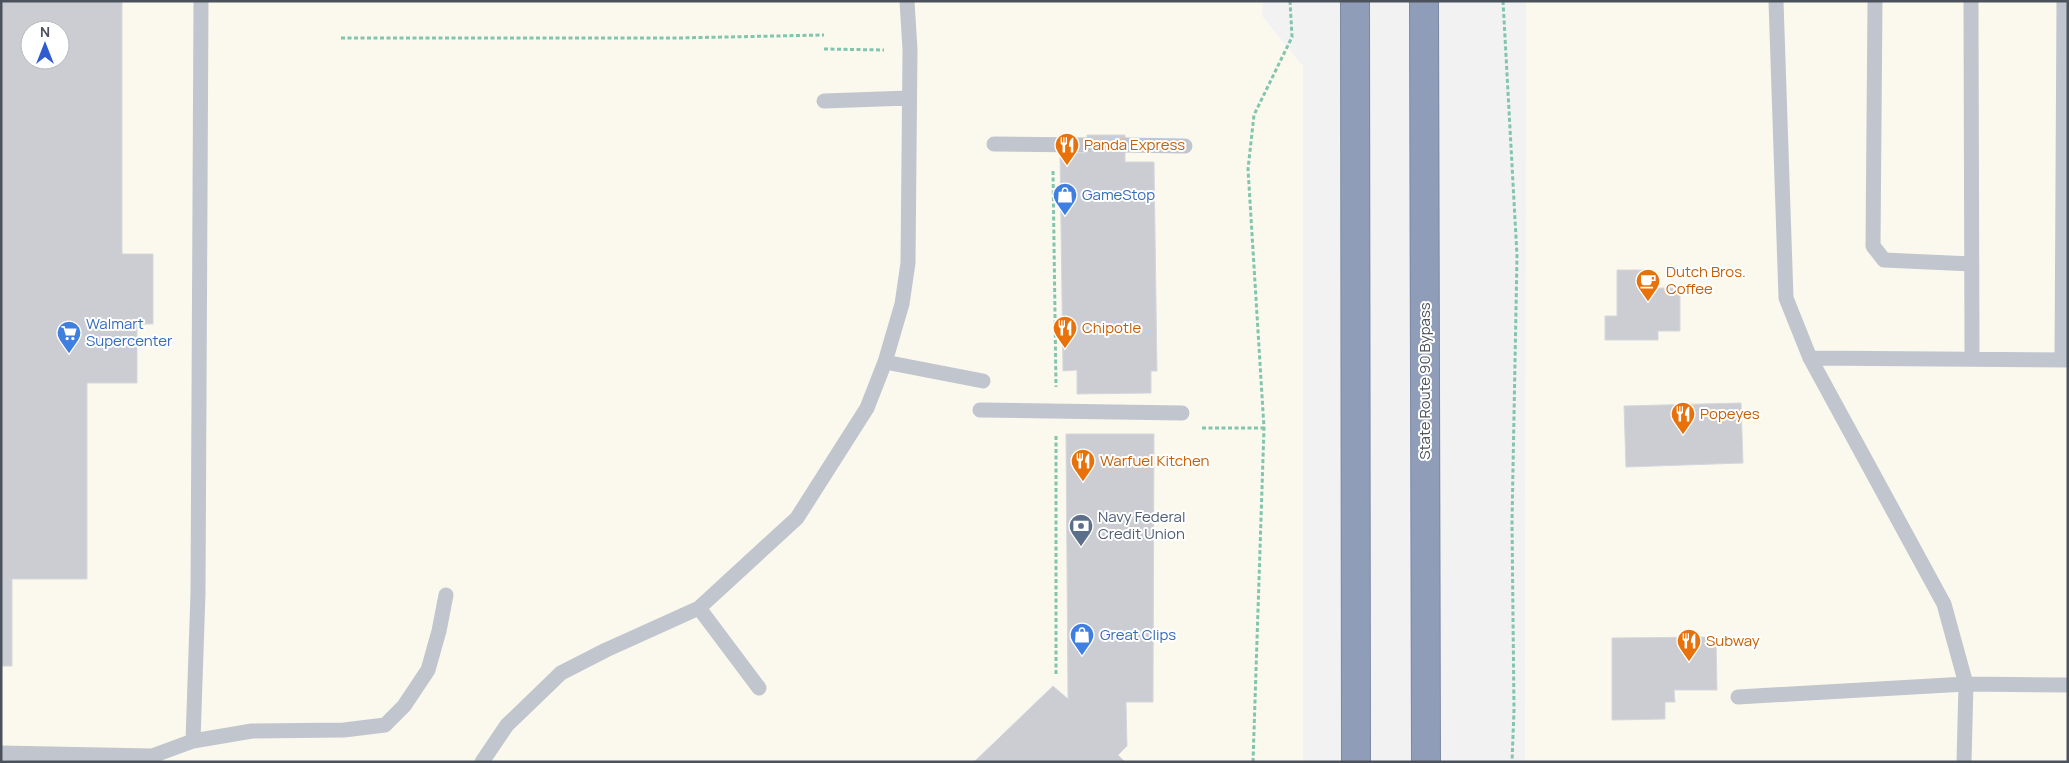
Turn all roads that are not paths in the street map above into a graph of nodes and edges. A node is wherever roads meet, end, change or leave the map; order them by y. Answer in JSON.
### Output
{"nodes":[{"id":1,"x":201,"y":1,"type":"edge"},
{"id":2,"x":907,"y":1,"type":"edge"},
{"id":3,"x":1355,"y":1,"type":"edge"},
{"id":4,"x":1424,"y":1,"type":"edge"},
{"id":5,"x":1776,"y":1,"type":"edge"},
{"id":6,"x":1874,"y":1,"type":"edge"},
{"id":7,"x":1971,"y":1,"type":"edge"},
{"id":8,"x":2064,"y":1,"type":"edge"},
{"id":9,"x":909,"y":98,"type":"junction"},
{"id":10,"x":824,"y":100,"type":"dead end"},
{"id":11,"x":994,"y":144,"type":"dead end"},
{"id":12,"x":1087,"y":145,"type":"dead end"},
{"id":13,"x":1125,"y":145,"type":"dead end"},
{"id":14,"x":1185,"y":146,"type":"dead end"},
{"id":15,"x":1972,"y":264,"type":"junction"},
{"id":16,"x":1810,"y":358,"type":"junction"},
{"id":17,"x":1972,"y":359,"type":"junction"},
{"id":18,"x":2065,"y":360,"type":"edge"},
{"id":19,"x":885,"y":362,"type":"junction"},
{"id":20,"x":983,"y":381,"type":"dead end"},
{"id":21,"x":980,"y":410,"type":"dead end"},
{"id":22,"x":1182,"y":413,"type":"dead end"},
{"id":23,"x":446,"y":596,"type":"dead end"},
{"id":24,"x":699,"y":608,"type":"junction"},
{"id":25,"x":1966,"y":684,"type":"junction"},
{"id":26,"x":2068,"y":686,"type":"edge"},
{"id":27,"x":758,"y":688,"type":"dead end"},
{"id":28,"x":1738,"y":696,"type":"dead end"},
{"id":29,"x":193,"y":741,"type":"junction"},
{"id":30,"x":1,"y":753,"type":"edge"},
{"id":31,"x":36,"y":758,"type":"edge"},
{"id":32,"x":482,"y":762,"type":"edge"},
{"id":33,"x":1356,"y":762,"type":"edge"},
{"id":34,"x":1426,"y":762,"type":"edge"},
{"id":35,"x":1964,"y":762,"type":"edge"}],
"edges":[{"from":1,"to":29,"type":"lane"},
{"from":2,"to":9,"type":"lane"},
{"from":3,"to":33,"type":"highway"},
{"from":4,"to":34,"type":"highway","name":"State Route 90 Bypass"},
{"from":5,"to":16,"type":"lane"},
{"from":6,"to":15,"type":"lane"},
{"from":7,"to":15,"type":"lane"},
{"from":8,"to":18,"type":"lane"},
{"from":9,"to":10,"type":"lane"},
{"from":9,"to":19,"type":"lane"},
{"from":11,"to":12,"type":"lane"},
{"from":13,"to":14,"type":"lane"},
{"from":15,"to":17,"type":"lane"},
{"from":16,"to":17,"type":"lane"},
{"from":16,"to":25,"type":"lane"},
{"from":17,"to":18,"type":"lane"},
{"from":19,"to":20,"type":"lane"},
{"from":19,"to":24,"type":"lane"},
{"from":21,"to":22,"type":"lane"},
{"from":23,"to":29,"type":"lane"},
{"from":24,"to":27,"type":"lane"},
{"from":24,"to":32,"type":"lane"},
{"from":25,"to":26,"type":"lane"},
{"from":25,"to":28,"type":"lane"},
{"from":25,"to":35,"type":"lane"},
{"from":29,"to":31,"type":"lane"},
{"from":30,"to":31,"type":"lane"}]}
